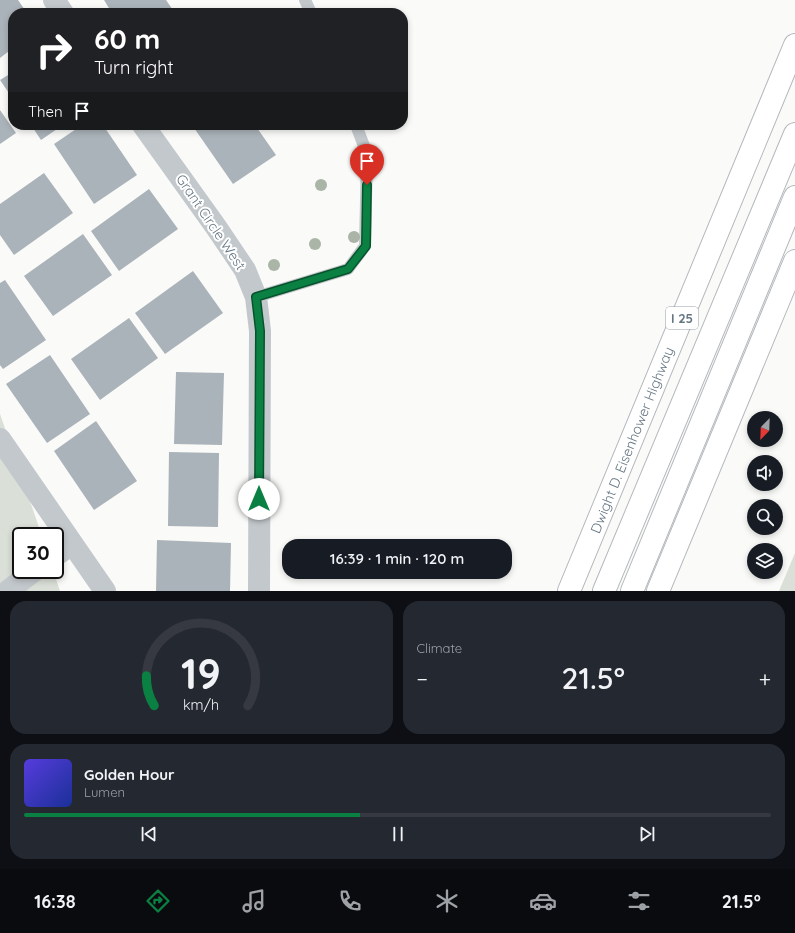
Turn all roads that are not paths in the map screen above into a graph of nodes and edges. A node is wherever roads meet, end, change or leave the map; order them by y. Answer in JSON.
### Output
{"nodes":[{"id":1,"x":795,"y":45,"type":"edge"},
{"id":2,"x":147,"y":130,"type":"edge"},
{"id":3,"x":358,"y":130,"type":"edge"},
{"id":4,"x":795,"y":134,"type":"edge"},
{"id":5,"x":795,"y":197,"type":"edge"},
{"id":6,"x":795,"y":261,"type":"edge"},
{"id":7,"x":256,"y":297,"type":"junction"},
{"id":8,"x":0,"y":439,"type":"edge"},
{"id":9,"x":55,"y":527,"type":"edge"},
{"id":10,"x":64,"y":551,"type":"edge"},
{"id":11,"x":23,"y":579,"type":"edge"},
{"id":12,"x":8,"y":591,"type":"edge"},
{"id":13,"x":105,"y":591,"type":"edge"},
{"id":14,"x":259,"y":591,"type":"edge"},
{"id":15,"x":569,"y":591,"type":"edge"},
{"id":16,"x":604,"y":591,"type":"edge"},
{"id":17,"x":632,"y":591,"type":"edge"},
{"id":18,"x":658,"y":591,"type":"edge"}],
"edges":[{"from":1,"to":15,"type":"highway","name":"Dwight D. Eisenhower Highway","number":"I 25"},
{"from":2,"to":7,"type":"street","name":"Grant Circle West"},
{"from":3,"to":7,"type":"lane"},
{"from":4,"to":16,"type":"highway"},
{"from":5,"to":17,"type":"highway"},
{"from":6,"to":18,"type":"highway"},
{"from":7,"to":14,"type":"street","name":"Grant Circle West"},
{"from":8,"to":9,"type":"street"},
{"from":10,"to":13,"type":"street"},
{"from":11,"to":12,"type":"street"}]}
